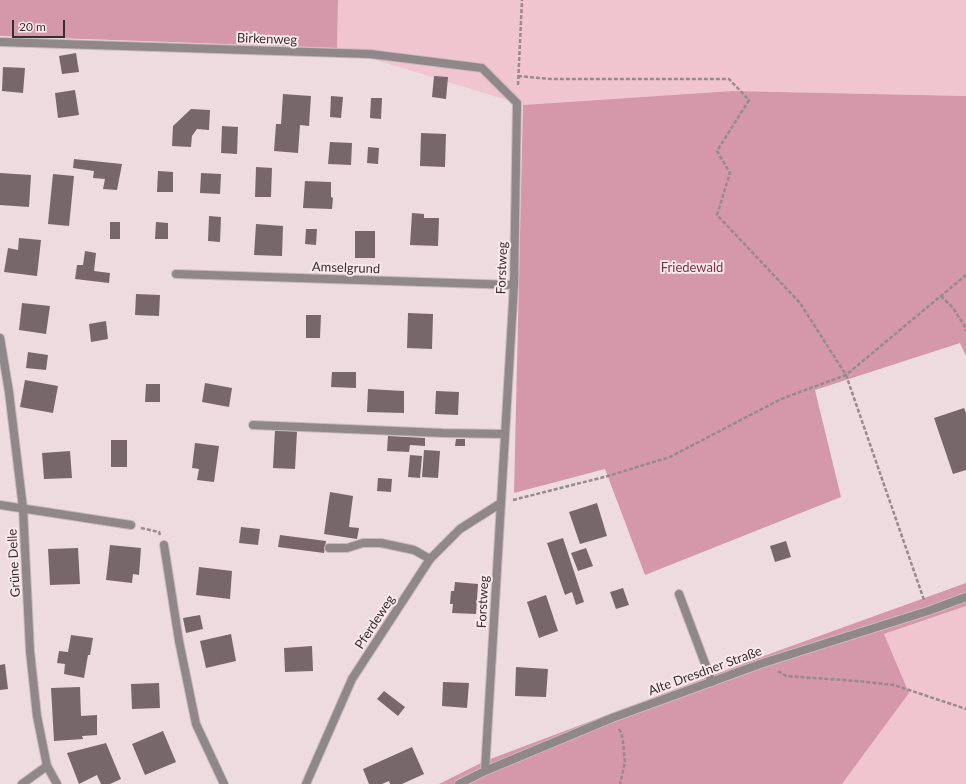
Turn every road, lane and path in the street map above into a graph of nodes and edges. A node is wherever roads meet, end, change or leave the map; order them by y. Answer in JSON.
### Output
{"nodes":[{"id":1,"x":522,"y":0,"type":"edge"},
{"id":2,"x":0,"y":42,"type":"edge"},
{"id":3,"x":518,"y":76,"type":"junction"},
{"id":4,"x":517,"y":103,"type":"junction"},
{"id":5,"x":176,"y":274,"type":"dead end"},
{"id":6,"x":966,"y":275,"type":"edge"},
{"id":7,"x":514,"y":285,"type":"junction"},
{"id":8,"x":941,"y":296,"type":"junction"},
{"id":9,"x":966,"y":331,"type":"edge"},
{"id":10,"x":0,"y":338,"type":"edge"},
{"id":11,"x":846,"y":375,"type":"junction"},
{"id":12,"x":253,"y":424,"type":"dead end"},
{"id":13,"x":505,"y":434,"type":"junction"},
{"id":14,"x":501,"y":503,"type":"junction"},
{"id":15,"x":0,"y":505,"type":"edge"},
{"id":16,"x":23,"y":508,"type":"junction"},
{"id":17,"x":131,"y":525,"type":"joint"},
{"id":18,"x":159,"y":532,"type":"dead end"},
{"id":19,"x":164,"y":545,"type":"dead end"},
{"id":20,"x":329,"y":548,"type":"dead end"},
{"id":21,"x":430,"y":559,"type":"junction"},
{"id":22,"x":679,"y":594,"type":"dead end"},
{"id":23,"x":966,"y":598,"type":"edge"},
{"id":24,"x":928,"y":611,"type":"junction"},
{"id":25,"x":763,"y":663,"type":"junction"},
{"id":26,"x":712,"y":682,"type":"junction"},
{"id":27,"x":966,"y":709,"type":"edge"},
{"id":28,"x":612,"y":718,"type":"junction"},
{"id":29,"x":47,"y":766,"type":"junction"},
{"id":30,"x":485,"y":771,"type":"junction"},
{"id":31,"x":22,"y":784,"type":"edge"},
{"id":32,"x":57,"y":784,"type":"edge"},
{"id":33,"x":224,"y":784,"type":"edge"},
{"id":34,"x":306,"y":784,"type":"edge"},
{"id":35,"x":459,"y":784,"type":"edge"},
{"id":36,"x":620,"y":784,"type":"edge"}],
"edges":[{"from":1,"to":3,"type":"path"},
{"from":2,"to":4,"type":"street","name":"Birkenweg"},
{"from":3,"to":4,"type":"path"},
{"from":3,"to":11,"type":"path"},
{"from":4,"to":7,"type":"street","name":"Forstweg"},
{"from":5,"to":7,"type":"street","name":"Amselgrund"},
{"from":6,"to":8,"type":"path"},
{"from":7,"to":13,"type":"street","name":"Forstweg"},
{"from":8,"to":9,"type":"path"},
{"from":8,"to":11,"type":"path"},
{"from":10,"to":16,"type":"street","name":"Grüne Delle"},
{"from":11,"to":14,"type":"path"},
{"from":11,"to":24,"type":"path"},
{"from":12,"to":13,"type":"street"},
{"from":13,"to":14,"type":"street","name":"Forstweg"},
{"from":14,"to":21,"type":"street","name":"Pferdeweg"},
{"from":14,"to":30,"type":"street","name":"Forstweg"},
{"from":15,"to":16,"type":"street"},
{"from":16,"to":17,"type":"street"},
{"from":16,"to":29,"type":"street","name":"Grüne Delle"},
{"from":17,"to":18,"type":"path"},
{"from":19,"to":33,"type":"street"},
{"from":20,"to":21,"type":"street"},
{"from":21,"to":34,"type":"street","name":"Pferdeweg"},
{"from":22,"to":26,"type":"street"},
{"from":23,"to":24,"type":"street","name":"Alte Dresdner Straße"},
{"from":24,"to":25,"type":"street","name":"Alte Dresdner Straße"},
{"from":25,"to":26,"type":"street","name":"Alte Dresdner Straße"},
{"from":25,"to":27,"type":"path"},
{"from":26,"to":28,"type":"street","name":"Alte Dresdner Straße"},
{"from":28,"to":30,"type":"street","name":"Alte Dresdner Straße"},
{"from":28,"to":36,"type":"path"},
{"from":29,"to":31,"type":"street"},
{"from":29,"to":32,"type":"street","name":"Grüne Delle"},
{"from":30,"to":35,"type":"street","name":"Alte Dresdner Straße"}]}
